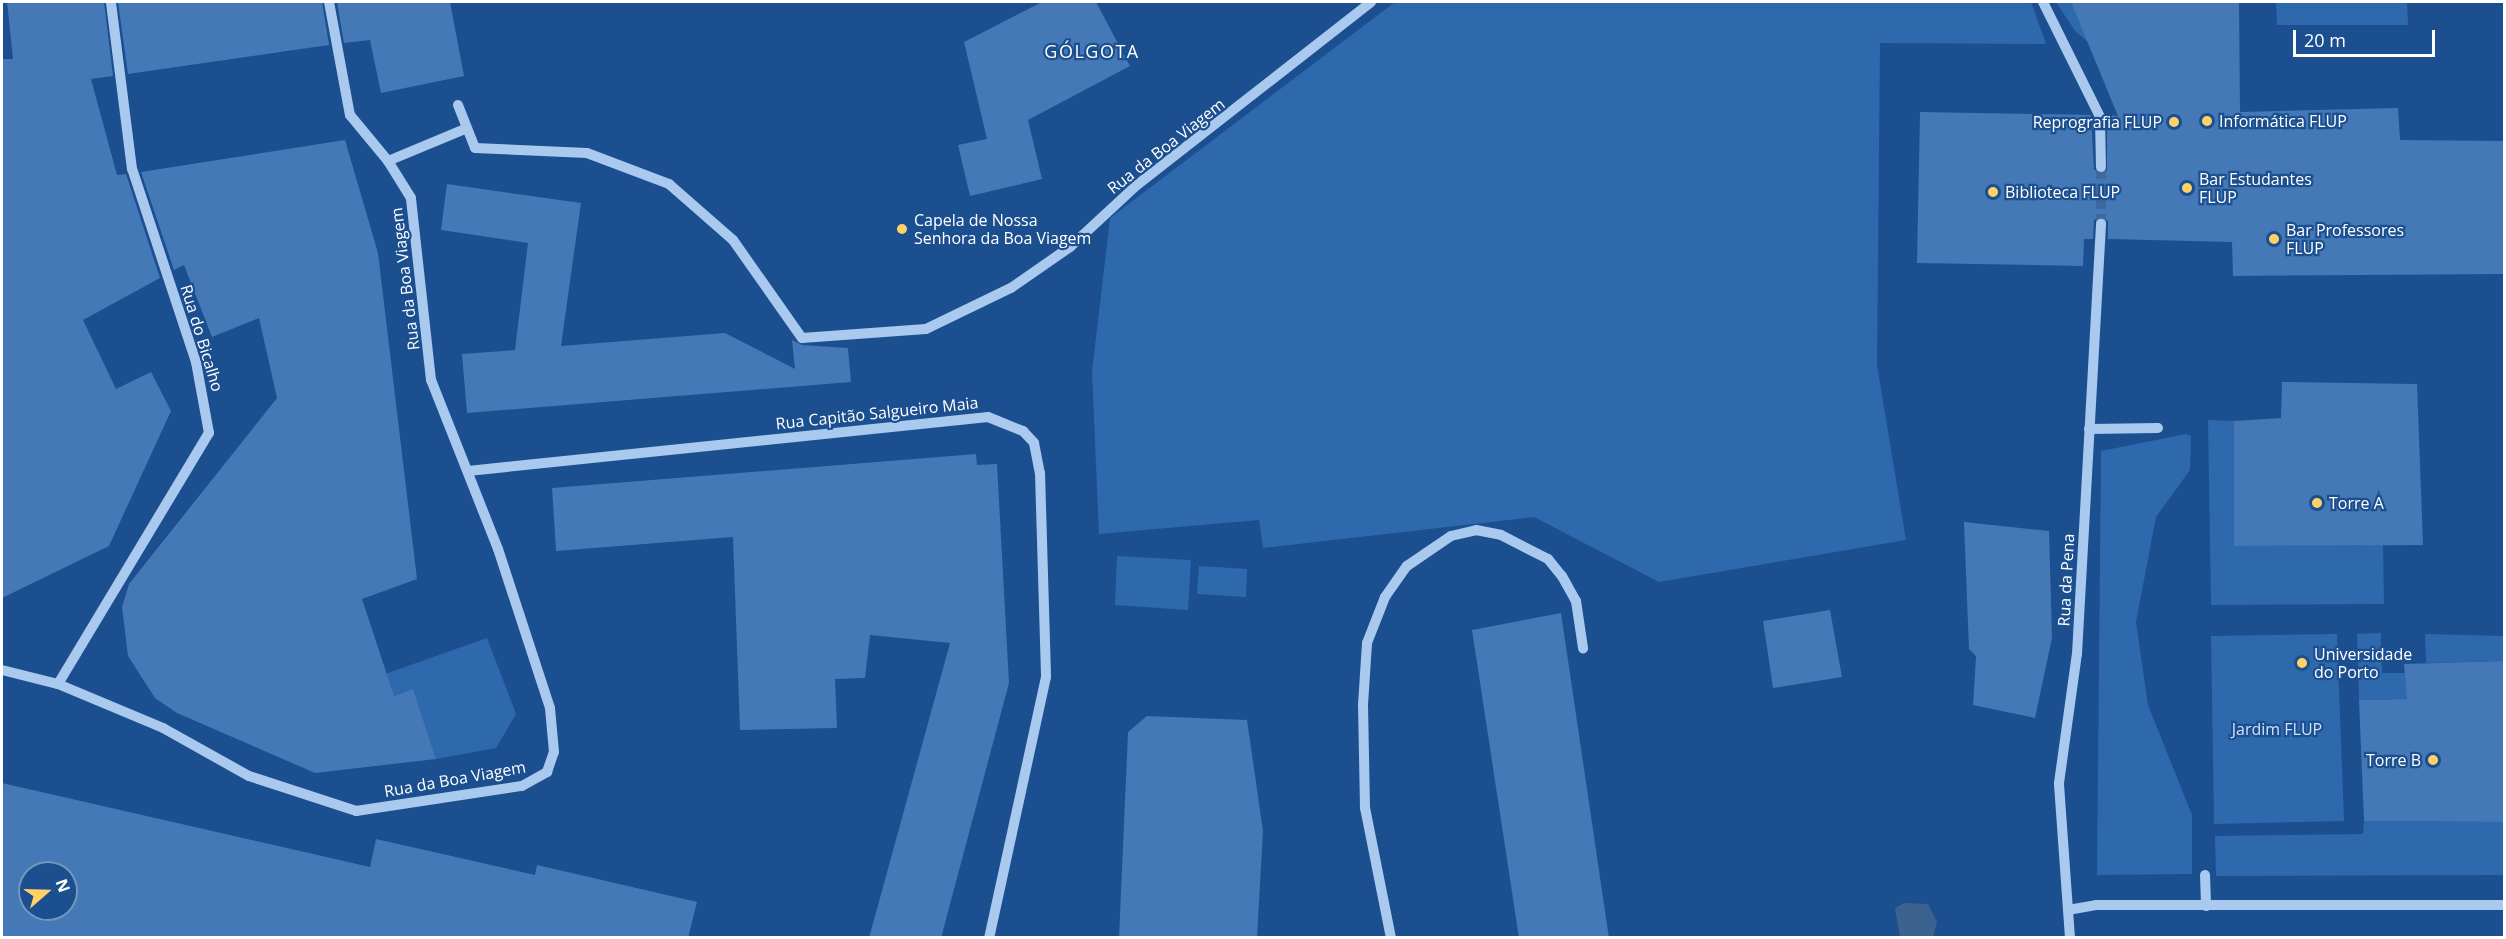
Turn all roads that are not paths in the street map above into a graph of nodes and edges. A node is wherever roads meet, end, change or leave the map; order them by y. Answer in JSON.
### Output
{"nodes":[{"id":1,"x":111,"y":2,"type":"edge"},
{"id":2,"x":328,"y":2,"type":"edge"},
{"id":3,"x":1371,"y":2,"type":"edge"},
{"id":4,"x":2043,"y":2,"type":"edge"},
{"id":5,"x":458,"y":105,"type":"dead end"},
{"id":6,"x":465,"y":129,"type":"junction"},
{"id":7,"x":388,"y":160,"type":"junction"},
{"id":8,"x":2101,"y":166,"type":"tunnel mouth"},
{"id":9,"x":2101,"y":224,"type":"tunnel mouth"},
{"id":10,"x":2158,"y":428,"type":"dead end"},
{"id":11,"x":2089,"y":429,"type":"junction"},
{"id":12,"x":468,"y":471,"type":"junction"},
{"id":13,"x":1583,"y":648,"type":"dead end"},
{"id":14,"x":2,"y":670,"type":"edge"},
{"id":15,"x":58,"y":684,"type":"junction"},
{"id":16,"x":2205,"y":875,"type":"dead end"},
{"id":17,"x":2505,"y":905,"type":"edge"},
{"id":18,"x":2206,"y":906,"type":"junction"},
{"id":19,"x":2068,"y":910,"type":"junction"},
{"id":20,"x":988,"y":938,"type":"edge"},
{"id":21,"x":1391,"y":938,"type":"edge"},
{"id":22,"x":2070,"y":938,"type":"edge"}],
"edges":[{"from":1,"to":15,"type":"street","name":"Rua do Bicalho"},
{"from":2,"to":7,"type":"street","name":"Rua da Boa Viagem"},
{"from":3,"to":6,"type":"street","name":"Rua da Boa Viagem"},
{"from":4,"to":8,"type":"street"},
{"from":5,"to":6,"type":"street"},
{"from":6,"to":7,"type":"street"},
{"from":7,"to":12,"type":"street","name":"Rua da Boa Viagem"},
{"from":9,"to":11,"type":"street","name":"Rua da Pena"},
{"from":10,"to":11,"type":"street"},
{"from":11,"to":19,"type":"street","name":"Rua da Pena"},
{"from":12,"to":15,"type":"street","name":"Rua da Boa Viagem"},
{"from":12,"to":20,"type":"street","name":"Rua Capitão Salgueiro Maia"},
{"from":13,"to":21,"type":"street"},
{"from":14,"to":15,"type":"street","name":"Rua da Boa Viagem"},
{"from":16,"to":18,"type":"street"},
{"from":17,"to":18,"type":"street"},
{"from":18,"to":19,"type":"street"},
{"from":19,"to":22,"type":"street","name":"Rua da Pena"}]}
